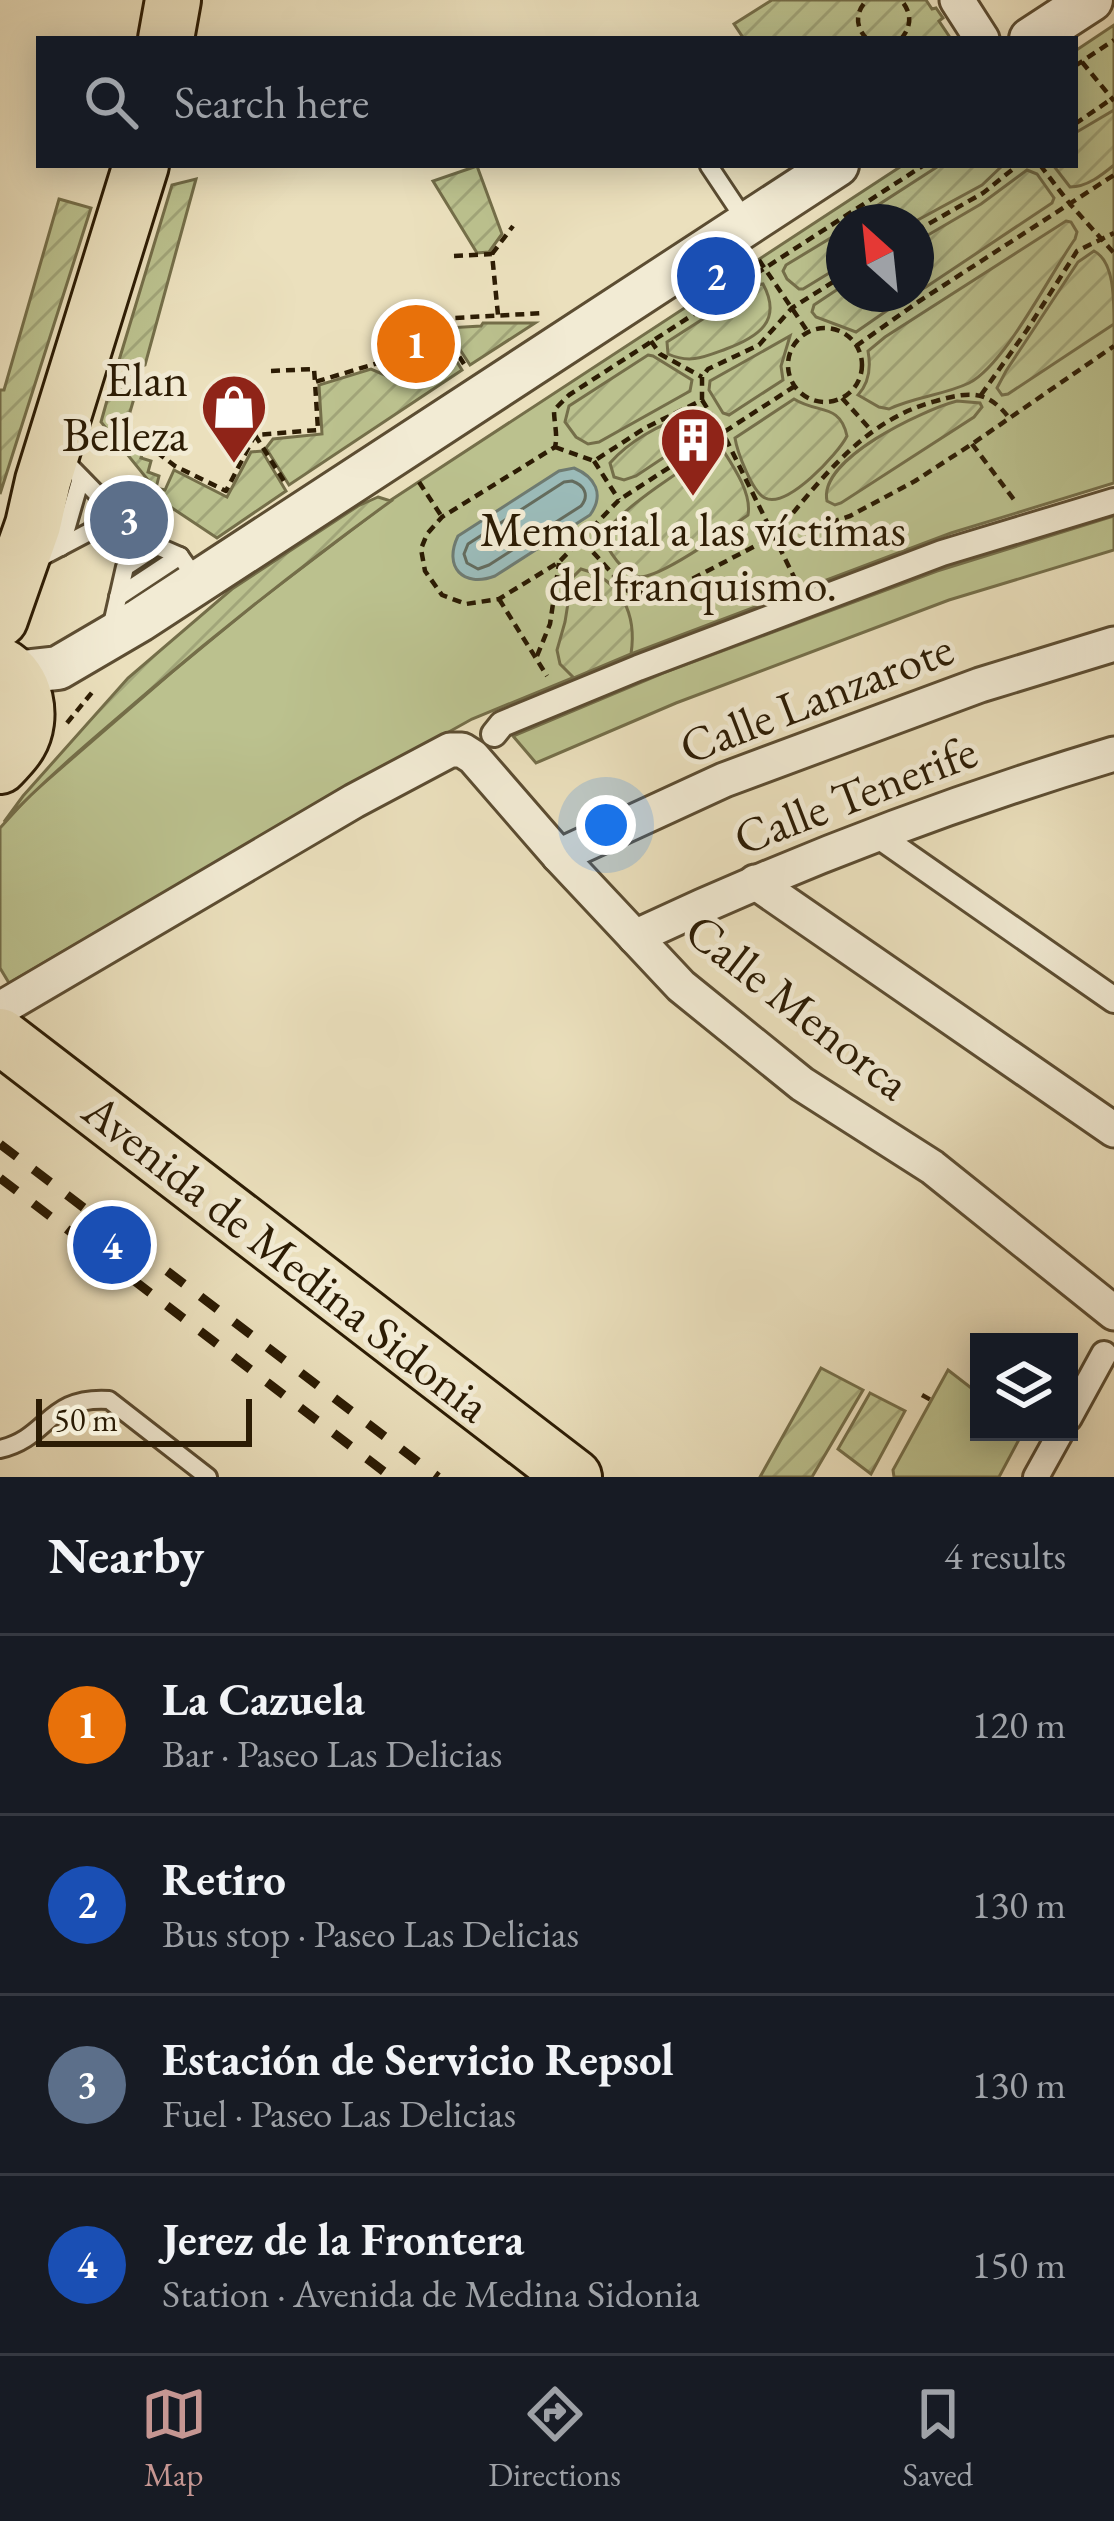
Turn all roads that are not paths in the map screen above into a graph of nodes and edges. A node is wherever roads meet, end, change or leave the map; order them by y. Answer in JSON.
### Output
{"nodes":[{"id":1,"x":173,"y":0,"type":"edge"},
{"id":2,"x":957,"y":0,"type":"edge"},
{"id":3,"x":1091,"y":0,"type":"edge"},
{"id":4,"x":167,"y":36,"type":"edge"},
{"id":5,"x":980,"y":36,"type":"edge"},
{"id":6,"x":1036,"y":36,"type":"edge"},
{"id":7,"x":140,"y":168,"type":"edge"},
{"id":8,"x":710,"y":168,"type":"edge"},
{"id":9,"x":834,"y":168,"type":"edge"},
{"id":10,"x":751,"y":239,"type":"junction"},
{"id":11,"x":1114,"y":501,"type":"edge"},
{"id":12,"x":27,"y":558,"type":"edge"},
{"id":13,"x":122,"y":619,"type":"junction"},
{"id":14,"x":1114,"y":644,"type":"edge"},
{"id":15,"x":5,"y":651,"type":"edge"},
{"id":16,"x":494,"y":734,"type":"dead end"},
{"id":17,"x":10,"y":754,"type":"edge"},
{"id":18,"x":1114,"y":754,"type":"edge"},
{"id":19,"x":876,"y":834,"type":"junction"},
{"id":20,"x":559,"y":856,"type":"junction"},
{"id":21,"x":755,"y":882,"type":"junction"},
{"id":22,"x":635,"y":937,"type":"junction"},
{"id":23,"x":1114,"y":1000,"type":"edge"},
{"id":24,"x":0,"y":1009,"type":"edge"},
{"id":25,"x":0,"y":1036,"type":"edge"},
{"id":26,"x":1114,"y":1130,"type":"edge"},
{"id":27,"x":1114,"y":1313,"type":"edge"},
{"id":28,"x":1104,"y":1354,"type":"dead end"},
{"id":29,"x":1078,"y":1402,"type":"edge"},
{"id":30,"x":1056,"y":1441,"type":"edge"},
{"id":31,"x":0,"y":1449,"type":"edge"},
{"id":32,"x":208,"y":1477,"type":"edge"},
{"id":33,"x":574,"y":1477,"type":"edge"},
{"id":34,"x":1036,"y":1477,"type":"edge"}],
"edges":[{"from":1,"to":4,"type":"main road"},
{"from":2,"to":5,"type":"street"},
{"from":3,"to":6,"type":"street"},
{"from":7,"to":12,"type":"main road"},
{"from":8,"to":10,"type":"lane"},
{"from":9,"to":10,"type":"street"},
{"from":10,"to":13,"type":"street"},
{"from":11,"to":16,"type":"street"},
{"from":12,"to":15,"type":"main road"},
{"from":13,"to":15,"type":"street"},
{"from":13,"to":17,"type":"street"},
{"from":14,"to":20,"type":"street","name":"Calle Lanzarote"},
{"from":15,"to":17,"type":"main road"},
{"from":18,"to":19,"type":"street","name":"Calle Tenerife"},
{"from":19,"to":21,"type":"street","name":"Calle Tenerife"},
{"from":19,"to":23,"type":"street"},
{"from":20,"to":22,"type":"street","name":"Calle Menorca"},
{"from":20,"to":24,"type":"street","name":"Calle Menorca"},
{"from":21,"to":22,"type":"street","name":"Calle Tenerife"},
{"from":21,"to":26,"type":"street"},
{"from":22,"to":27,"type":"street","name":"Calle Menorca"},
{"from":25,"to":33,"type":"main road","name":"Avenida de Medina Sidonia"},
{"from":28,"to":29,"type":"street"},
{"from":30,"to":34,"type":"street"},
{"from":31,"to":32,"type":"lane"}]}
